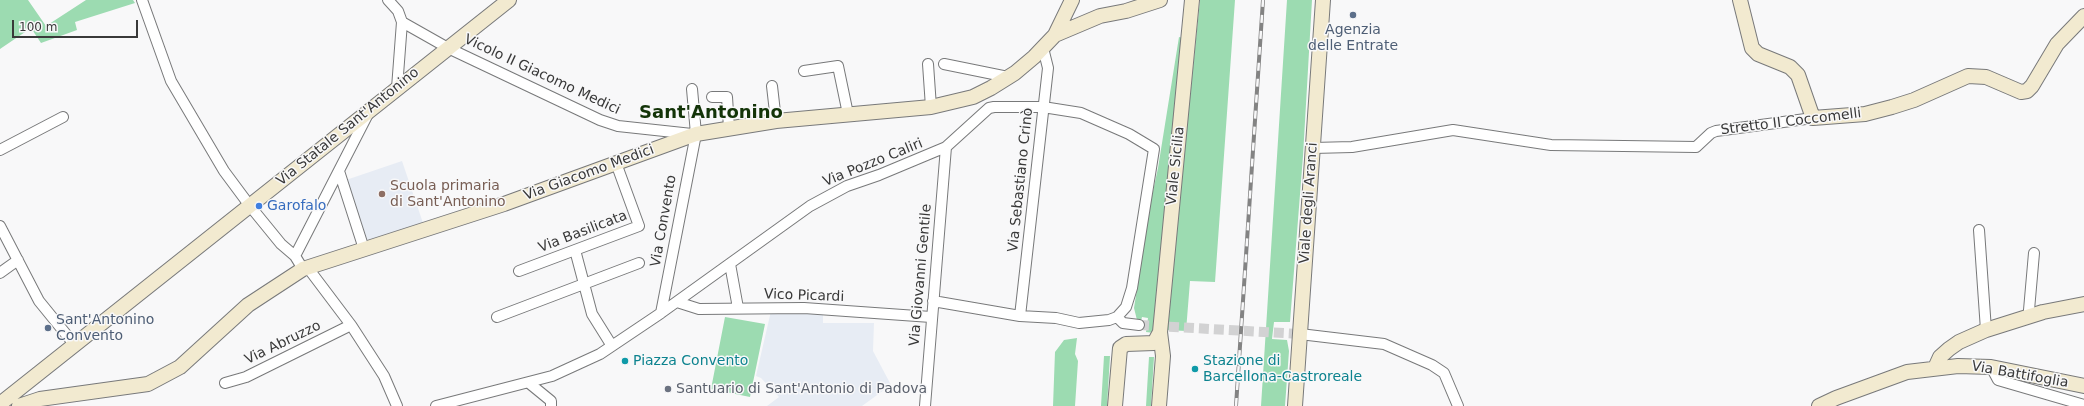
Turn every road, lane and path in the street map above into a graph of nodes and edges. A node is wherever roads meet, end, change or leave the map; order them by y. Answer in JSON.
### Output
{"nodes":[{"id":1,"x":142,"y":0,"type":"edge"},
{"id":2,"x":388,"y":0,"type":"edge"},
{"id":3,"x":509,"y":0,"type":"edge"},
{"id":4,"x":1072,"y":0,"type":"edge"},
{"id":5,"x":1160,"y":0,"type":"edge"},
{"id":6,"x":1192,"y":0,"type":"edge"},
{"id":7,"x":1323,"y":0,"type":"edge"},
{"id":8,"x":1740,"y":0,"type":"edge"},
{"id":9,"x":2084,"y":16,"type":"edge"},
{"id":10,"x":402,"y":22,"type":"junction"},
{"id":11,"x":1056,"y":34,"type":"junction"},
{"id":12,"x":448,"y":48,"type":"junction"},
{"id":13,"x":1043,"y":48,"type":"junction"},
{"id":14,"x":928,"y":64,"type":"dead end"},
{"id":15,"x":944,"y":64,"type":"dead end"},
{"id":16,"x":804,"y":71,"type":"dead end"},
{"id":17,"x":1008,"y":77,"type":"junction"},
{"id":18,"x":772,"y":86,"type":"dead end"},
{"id":19,"x":396,"y":88,"type":"junction"},
{"id":20,"x":692,"y":89,"type":"dead end"},
{"id":21,"x":988,"y":90,"type":"junction"},
{"id":22,"x":712,"y":97,"type":"dead end"},
{"id":23,"x":994,"y":107,"type":"junction"},
{"id":24,"x":1043,"y":107,"type":"junction"},
{"id":25,"x":372,"y":108,"type":"junction"},
{"id":26,"x":931,"y":108,"type":"junction"},
{"id":27,"x":848,"y":114,"type":"junction"},
{"id":28,"x":63,"y":117,"type":"dead end"},
{"id":29,"x":1812,"y":118,"type":"junction"},
{"id":30,"x":776,"y":121,"type":"junction"},
{"id":31,"x":729,"y":128,"type":"junction"},
{"id":32,"x":696,"y":134,"type":"junction"},
{"id":33,"x":946,"y":147,"type":"junction"},
{"id":34,"x":1313,"y":148,"type":"junction"},
{"id":35,"x":0,"y":150,"type":"edge"},
{"id":36,"x":616,"y":163,"type":"junction"},
{"id":37,"x":339,"y":171,"type":"junction"},
{"id":38,"x":250,"y":206,"type":"junction"},
{"id":39,"x":0,"y":226,"type":"edge"},
{"id":40,"x":1979,"y":230,"type":"dead end"},
{"id":41,"x":364,"y":249,"type":"junction"},
{"id":42,"x":574,"y":250,"type":"junction"},
{"id":43,"x":2034,"y":253,"type":"dead end"},
{"id":44,"x":295,"y":256,"type":"junction"},
{"id":45,"x":18,"y":260,"type":"junction"},
{"id":46,"x":639,"y":263,"type":"dead end"},
{"id":47,"x":730,"y":264,"type":"junction"},
{"id":48,"x":305,"y":268,"type":"junction"},
{"id":49,"x":519,"y":271,"type":"dead end"},
{"id":50,"x":0,"y":273,"type":"edge"},
{"id":51,"x":584,"y":284,"type":"junction"},
{"id":52,"x":934,"y":301,"type":"junction"},
{"id":53,"x":677,"y":302,"type":"junction"},
{"id":54,"x":2084,"y":304,"type":"edge"},
{"id":55,"x":738,"y":308,"type":"junction"},
{"id":56,"x":661,"y":313,"type":"junction"},
{"id":57,"x":1020,"y":316,"type":"junction"},
{"id":58,"x":2030,"y":316,"type":"junction"},
{"id":59,"x":497,"y":317,"type":"dead end"},
{"id":60,"x":932,"y":317,"type":"junction"},
{"id":61,"x":1117,"y":317,"type":"junction"},
{"id":62,"x":351,"y":325,"type":"junction"},
{"id":63,"x":1139,"y":325,"type":"tunnel mouth"},
{"id":64,"x":1986,"y":330,"type":"junction"},
{"id":65,"x":1160,"y":332,"type":"junction"},
{"id":66,"x":1300,"y":334,"type":"junction"},
{"id":67,"x":74,"y":344,"type":"junction"},
{"id":68,"x":1152,"y":344,"type":"junction"},
{"id":69,"x":612,"y":346,"type":"junction"},
{"id":70,"x":1163,"y":353,"type":"junction"},
{"id":71,"x":1991,"y":367,"type":"junction"},
{"id":72,"x":1935,"y":368,"type":"junction"},
{"id":73,"x":225,"y":383,"type":"dead end"},
{"id":74,"x":529,"y":384,"type":"junction"},
{"id":75,"x":2084,"y":386,"type":"edge"},
{"id":76,"x":543,"y":394,"type":"junction"},
{"id":77,"x":0,"y":404,"type":"edge"},
{"id":78,"x":2084,"y":405,"type":"edge"},
{"id":79,"x":19,"y":406,"type":"edge"},
{"id":80,"x":397,"y":406,"type":"edge"},
{"id":81,"x":436,"y":406,"type":"edge"},
{"id":82,"x":543,"y":406,"type":"edge"},
{"id":83,"x":551,"y":406,"type":"edge"},
{"id":84,"x":925,"y":406,"type":"edge"},
{"id":85,"x":1114,"y":406,"type":"edge"},
{"id":86,"x":1159,"y":406,"type":"edge"},
{"id":87,"x":1295,"y":406,"type":"edge"},
{"id":88,"x":1458,"y":406,"type":"edge"},
{"id":89,"x":1819,"y":406,"type":"edge"}],
"edges":[{"from":1,"to":38,"type":"street"},
{"from":2,"to":10,"type":"street"},
{"from":3,"to":12,"type":"street","name":"Via Statale Sant'Antonino"},
{"from":4,"to":11,"type":"street","name":"Via Giacomo Medici"},
{"from":5,"to":11,"type":"street"},
{"from":6,"to":65,"type":"street","name":"Viale Sicilia"},
{"from":7,"to":34,"type":"street","name":"Viale degli Aranci"},
{"from":8,"to":29,"type":"street"},
{"from":9,"to":29,"type":"street","name":"Stretto II Coccomelli"},
{"from":10,"to":12,"type":"street","name":"Vicolo II Giacomo Medici"},
{"from":10,"to":19,"type":"street"},
{"from":11,"to":13,"type":"street","name":"Via Giacomo Medici"},
{"from":12,"to":19,"type":"street","name":"Via Statale Sant'Antonino"},
{"from":12,"to":32,"type":"street","name":"Vicolo II Giacomo Medici"},
{"from":13,"to":17,"type":"street","name":"Via Giacomo Medici"},
{"from":13,"to":24,"type":"street","name":"Via Sebastiano Crinò"},
{"from":14,"to":26,"type":"street"},
{"from":15,"to":17,"type":"street"},
{"from":16,"to":27,"type":"street"},
{"from":17,"to":21,"type":"street","name":"Via Giacomo Medici"},
{"from":18,"to":30,"type":"street"},
{"from":19,"to":25,"type":"street","name":"Via Statale Sant'Antonino"},
{"from":20,"to":32,"type":"street","name":"Via Convento"},
{"from":21,"to":23,"type":"street"},
{"from":21,"to":26,"type":"street","name":"Via Giacomo Medici"},
{"from":22,"to":31,"type":"street"},
{"from":23,"to":24,"type":"street"},
{"from":23,"to":33,"type":"street","name":"Via Pozzo Caliri"},
{"from":24,"to":57,"type":"street","name":"Via Sebastiano Crinò"},
{"from":24,"to":61,"type":"street"},
{"from":25,"to":37,"type":"street"},
{"from":25,"to":38,"type":"street","name":"Via Statale Sant'Antonino"},
{"from":26,"to":27,"type":"street","name":"Via Giacomo Medici"},
{"from":27,"to":30,"type":"street","name":"Via Giacomo Medici"},
{"from":28,"to":35,"type":"street"},
{"from":29,"to":34,"type":"street","name":"Stretto II Coccomelli"},
{"from":30,"to":31,"type":"street","name":"Via Giacomo Medici"},
{"from":31,"to":32,"type":"street","name":"Via Giacomo Medici"},
{"from":32,"to":36,"type":"street","name":"Via Giacomo Medici"},
{"from":32,"to":56,"type":"street","name":"Via Convento"},
{"from":33,"to":47,"type":"street","name":"Via Pozzo Caliri"},
{"from":33,"to":52,"type":"street","name":"Via Giovanni Gentile"},
{"from":34,"to":66,"type":"street","name":"Viale degli Aranci"},
{"from":36,"to":41,"type":"street","name":"Via Giacomo Medici"},
{"from":36,"to":42,"type":"street","name":"Via Basilicata"},
{"from":37,"to":41,"type":"street"},
{"from":37,"to":44,"type":"street"},
{"from":38,"to":44,"type":"street"},
{"from":38,"to":67,"type":"street","name":"Via Statale Sant'Antonino"},
{"from":39,"to":45,"type":"street"},
{"from":40,"to":64,"type":"street"},
{"from":41,"to":48,"type":"street","name":"Via Giacomo Medici"},
{"from":42,"to":49,"type":"street","name":"Via Basilicata"},
{"from":42,"to":51,"type":"street"},
{"from":43,"to":58,"type":"street"},
{"from":44,"to":48,"type":"street"},
{"from":45,"to":50,"type":"street"},
{"from":45,"to":67,"type":"street"},
{"from":46,"to":51,"type":"street"},
{"from":47,"to":53,"type":"street","name":"Via Pozzo Caliri"},
{"from":47,"to":55,"type":"street"},
{"from":48,"to":62,"type":"street"},
{"from":48,"to":79,"type":"street","name":"Via Giacomo Medici"},
{"from":51,"to":59,"type":"street"},
{"from":51,"to":69,"type":"street"},
{"from":52,"to":57,"type":"street"},
{"from":52,"to":60,"type":"street","name":"Via Giovanni Gentile"},
{"from":53,"to":55,"type":"street","name":"Vico Picardi"},
{"from":53,"to":56,"type":"street","name":"Via Pozzo Caliri"},
{"from":54,"to":58,"type":"street"},
{"from":55,"to":60,"type":"street","name":"Vico Picardi"},
{"from":56,"to":69,"type":"street"},
{"from":57,"to":61,"type":"street"},
{"from":58,"to":64,"type":"street"},
{"from":60,"to":84,"type":"street","name":"Via Giovanni Gentile"},
{"from":61,"to":63,"type":"street"},
{"from":62,"to":73,"type":"street","name":"Via Abruzzo"},
{"from":62,"to":80,"type":"street"},
{"from":64,"to":72,"type":"street"},
{"from":65,"to":68,"type":"street","name":"Viale Sicilia"},
{"from":65,"to":70,"type":"street","name":"Viale Sicilia"},
{"from":66,"to":87,"type":"street","name":"Viale degli Aranci"},
{"from":66,"to":88,"type":"street"},
{"from":67,"to":77,"type":"street","name":"Via Statale Sant'Antonino"},
{"from":68,"to":70,"type":"street"},
{"from":68,"to":85,"type":"street"},
{"from":69,"to":74,"type":"street"},
{"from":70,"to":86,"type":"street","name":"Viale Sicilia"},
{"from":71,"to":72,"type":"street","name":"Via Battifoglia"},
{"from":71,"to":75,"type":"street","name":"Via Battifoglia"},
{"from":71,"to":78,"type":"street"},
{"from":72,"to":89,"type":"street","name":"Via Battifoglia"},
{"from":74,"to":76,"type":"street"},
{"from":74,"to":81,"type":"street"},
{"from":76,"to":82,"type":"street"},
{"from":76,"to":83,"type":"street"}]}
